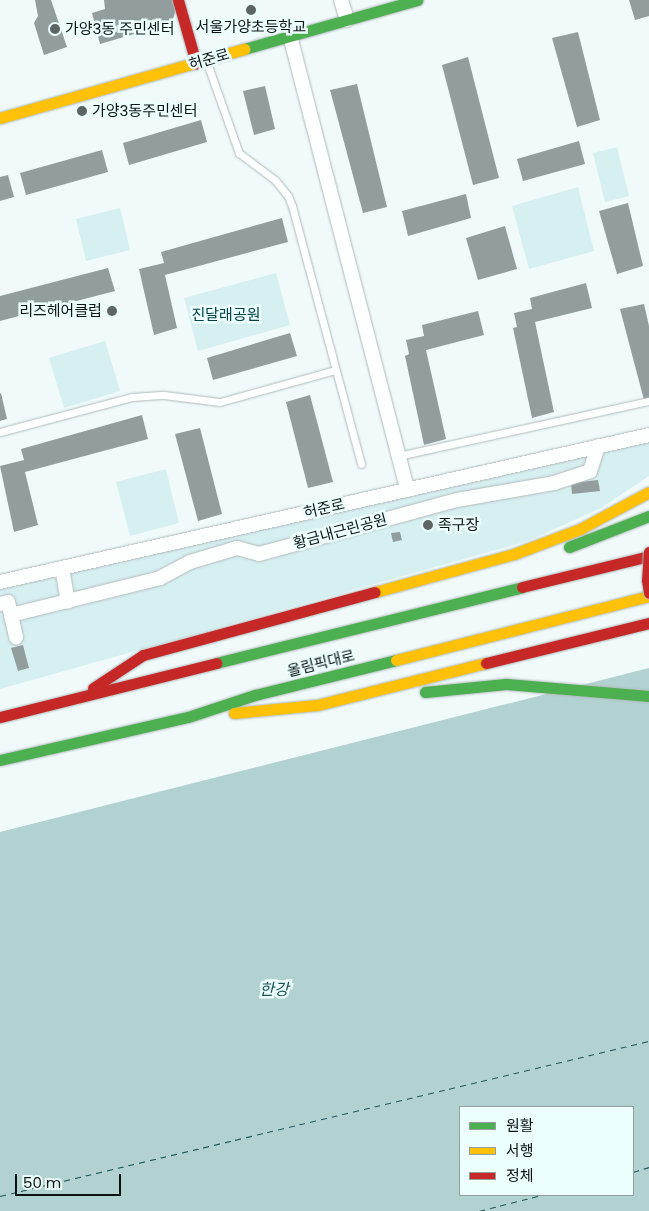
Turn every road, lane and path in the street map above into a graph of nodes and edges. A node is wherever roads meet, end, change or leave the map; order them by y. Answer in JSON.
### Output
{"nodes":[{"id":1,"x":178,"y":0,"type":"edge"},
{"id":2,"x":341,"y":0,"type":"edge"},
{"id":3,"x":417,"y":0,"type":"edge"},
{"id":4,"x":347,"y":20,"type":"junction"},
{"id":5,"x":290,"y":36,"type":"junction"},
{"id":6,"x":201,"y":61,"type":"junction"},
{"id":7,"x":0,"y":118,"type":"edge"},
{"id":8,"x":336,"y":370,"type":"junction"},
{"id":9,"x":649,"y":401,"type":"edge"},
{"id":10,"x":0,"y":432,"type":"edge"},
{"id":11,"x":649,"y":435,"type":"edge"},
{"id":12,"x":598,"y":446,"type":"junction"},
{"id":13,"x":398,"y":456,"type":"junction"},
{"id":14,"x":361,"y":464,"type":"dead end"},
{"id":15,"x":407,"y":490,"type":"junction"},
{"id":16,"x":649,"y":492,"type":"edge"},
{"id":17,"x":649,"y":516,"type":"edge"},
{"id":18,"x":557,"y":551,"type":"dead end"},
{"id":19,"x":649,"y":552,"type":"edge"},
{"id":20,"x":649,"y":556,"type":"edge"},
{"id":21,"x":539,"y":557,"type":"dead end"},
{"id":22,"x":62,"y":568,"type":"junction"},
{"id":23,"x":442,"y":574,"type":"junction"},
{"id":24,"x":0,"y":582,"type":"edge"},
{"id":25,"x":649,"y":595,"type":"edge"},
{"id":26,"x":68,"y":601,"type":"junction"},
{"id":27,"x":0,"y":604,"type":"edge"},
{"id":28,"x":11,"y":615,"type":"junction"},
{"id":29,"x":649,"y":623,"type":"edge"},
{"id":30,"x":16,"y":637,"type":"dead end"},
{"id":31,"x":649,"y":696,"type":"edge"},
{"id":32,"x":78,"y":698,"type":"junction"},
{"id":33,"x":317,"y":705,"type":"junction"},
{"id":34,"x":0,"y":717,"type":"edge"},
{"id":35,"x":188,"y":718,"type":"junction"},
{"id":36,"x":0,"y":760,"type":"edge"}],
"edges":[{"from":1,"to":6,"type":"main road"},
{"from":2,"to":4,"type":"street"},
{"from":3,"to":4,"type":"main road","name":"허준로"},
{"from":4,"to":5,"type":"main road","name":"허준로"},
{"from":5,"to":6,"type":"main road","name":"허준로"},
{"from":5,"to":13,"type":"street"},
{"from":6,"to":7,"type":"main road","name":"허준로"},
{"from":6,"to":8,"type":"lane"},
{"from":8,"to":10,"type":"lane"},
{"from":8,"to":14,"type":"lane"},
{"from":9,"to":13,"type":"lane"},
{"from":11,"to":12,"type":"street","name":"허준로"},
{"from":12,"to":15,"type":"street","name":"허준로"},
{"from":12,"to":26,"type":"street","name":"황금내근린공원"},
{"from":13,"to":15,"type":"street"},
{"from":15,"to":22,"type":"street","name":"허준로"},
{"from":16,"to":23,"type":"main road"},
{"from":17,"to":18,"type":"main road"},
{"from":19,"to":25,"type":"main road","bridge":true},
{"from":20,"to":32,"type":"main road","name":"올림픽대로"},
{"from":21,"to":23,"type":"main road"},
{"from":22,"to":24,"type":"street","name":"허준로"},
{"from":22,"to":26,"type":"street"},
{"from":23,"to":32,"type":"main road"},
{"from":25,"to":35,"type":"main road","name":"올림픽대로"},
{"from":26,"to":28,"type":"street","name":"황금내근린공원"},
{"from":27,"to":28,"type":"street"},
{"from":28,"to":30,"type":"street"},
{"from":29,"to":33,"type":"main road"},
{"from":31,"to":33,"type":"main road"},
{"from":32,"to":34,"type":"main road","name":"올림픽대로"},
{"from":33,"to":35,"type":"main road"},
{"from":35,"to":36,"type":"main road","name":"올림픽대로"}]}
